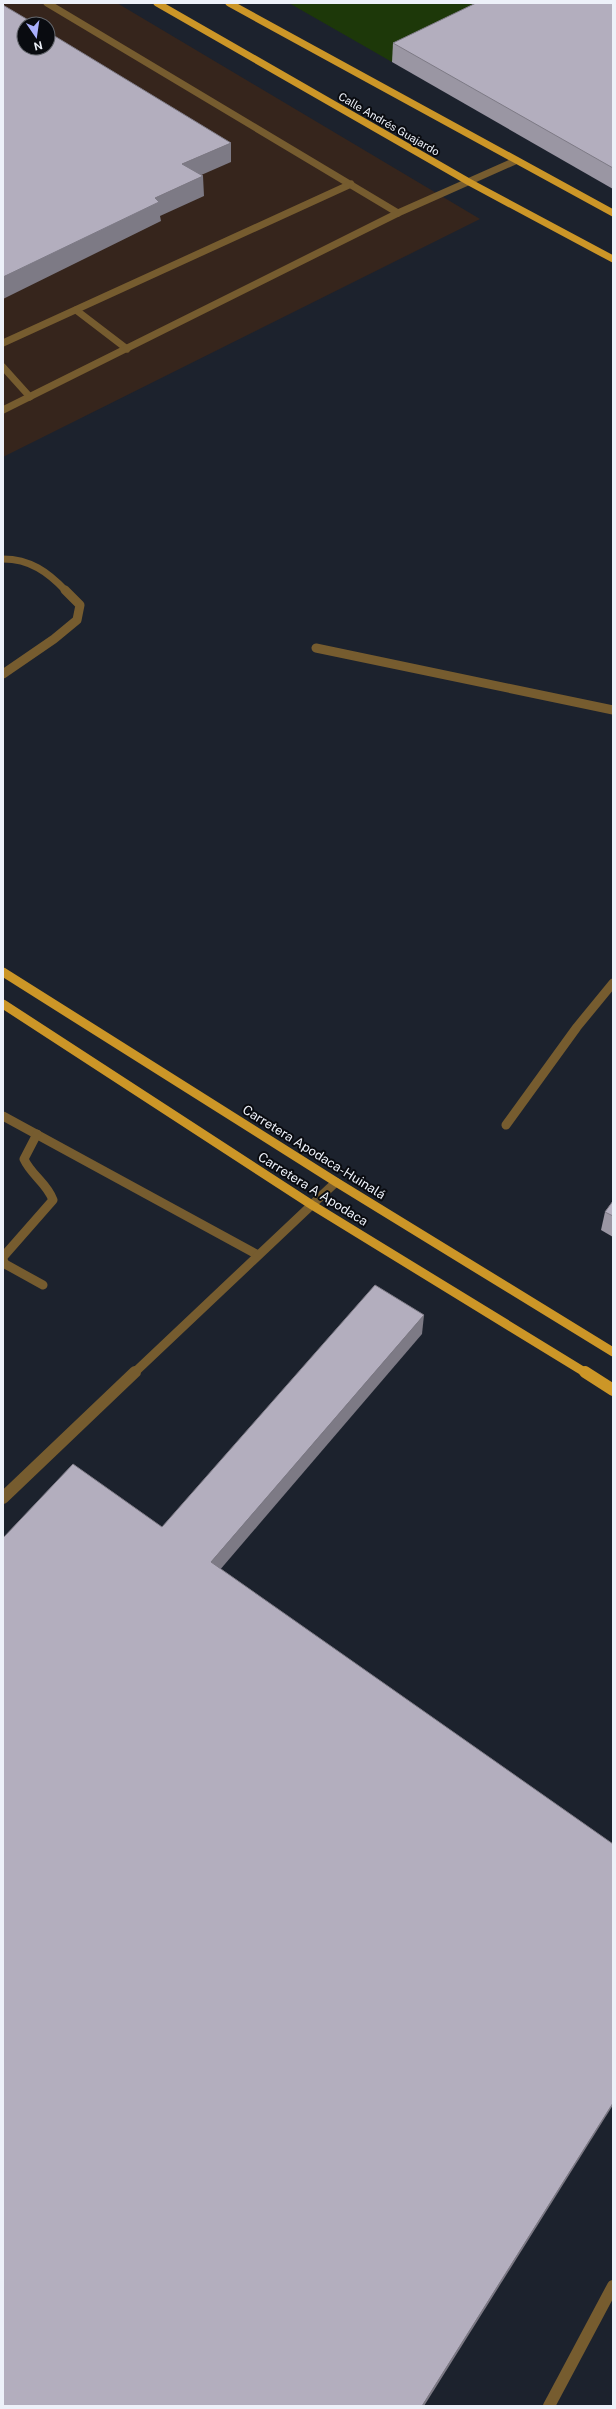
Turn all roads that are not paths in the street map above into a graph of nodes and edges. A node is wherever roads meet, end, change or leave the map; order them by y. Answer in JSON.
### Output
{"nodes":[{"id":1,"x":47,"y":3,"type":"edge"},
{"id":2,"x":157,"y":3,"type":"edge"},
{"id":3,"x":229,"y":3,"type":"edge"},
{"id":4,"x":515,"y":161,"type":"junction"},
{"id":5,"x":469,"y":182,"type":"junction"},
{"id":6,"x":351,"y":184,"type":"junction"},
{"id":7,"x":398,"y":213,"type":"junction"},
{"id":8,"x":613,"y":213,"type":"edge"},
{"id":9,"x":613,"y":259,"type":"edge"},
{"id":10,"x":76,"y":310,"type":"junction"},
{"id":11,"x":3,"y":343,"type":"edge"},
{"id":12,"x":127,"y":349,"type":"junction"},
{"id":13,"x":3,"y":367,"type":"edge"},
{"id":14,"x":30,"y":397,"type":"junction"},
{"id":15,"x":3,"y":410,"type":"edge"},
{"id":16,"x":3,"y":559,"type":"edge"},
{"id":17,"x":316,"y":648,"type":"dead end"},
{"id":18,"x":3,"y":674,"type":"edge"},
{"id":19,"x":613,"y":710,"type":"edge"},
{"id":20,"x":3,"y":972,"type":"edge"},
{"id":21,"x":613,"y":983,"type":"edge"},
{"id":22,"x":3,"y":1004,"type":"edge"},
{"id":23,"x":3,"y":1116,"type":"edge"},
{"id":24,"x":506,"y":1125,"type":"dead end"},
{"id":25,"x":37,"y":1134,"type":"junction"},
{"id":26,"x":336,"y":1182,"type":"junction"},
{"id":27,"x":312,"y":1205,"type":"junction"},
{"id":28,"x":258,"y":1255,"type":"junction"},
{"id":29,"x":3,"y":1257,"type":"edge"},
{"id":30,"x":3,"y":1260,"type":"edge"},
{"id":31,"x":43,"y":1286,"type":"dead end"},
{"id":32,"x":613,"y":1352,"type":"edge"},
{"id":33,"x":613,"y":1390,"type":"edge"},
{"id":34,"x":3,"y":1498,"type":"edge"},
{"id":35,"x":613,"y":2286,"type":"edge"},
{"id":36,"x":549,"y":2406,"type":"edge"}],
"edges":[{"from":1,"to":6,"type":"lane"},
{"from":2,"to":5,"type":"main road","name":"Calle Andrés Guajardo"},
{"from":3,"to":4,"type":"main road"},
{"from":4,"to":5,"type":"lane"},
{"from":4,"to":8,"type":"main road"},
{"from":5,"to":7,"type":"lane"},
{"from":5,"to":9,"type":"main road","name":"Calle Andrés Guajardo"},
{"from":6,"to":7,"type":"lane"},
{"from":6,"to":10,"type":"lane"},
{"from":7,"to":12,"type":"lane"},
{"from":10,"to":11,"type":"lane"},
{"from":10,"to":12,"type":"lane"},
{"from":12,"to":14,"type":"lane"},
{"from":13,"to":14,"type":"lane"},
{"from":14,"to":15,"type":"lane"},
{"from":16,"to":18,"type":"lane"},
{"from":17,"to":19,"type":"lane"},
{"from":20,"to":26,"type":"main road","name":"Carretera Apodaca-Huinalá"},
{"from":21,"to":24,"type":"lane"},
{"from":22,"to":27,"type":"main road","name":"Carretera A Apodaca"},
{"from":23,"to":25,"type":"lane"},
{"from":25,"to":28,"type":"lane"},
{"from":25,"to":29,"type":"lane"},
{"from":26,"to":27,"type":"lane"},
{"from":26,"to":32,"type":"main road","name":"Carretera Apodaca-Huinalá"},
{"from":27,"to":28,"type":"lane"},
{"from":27,"to":33,"type":"main road","name":"Carretera A Apodaca"},
{"from":28,"to":34,"type":"lane"},
{"from":30,"to":31,"type":"lane"},
{"from":35,"to":36,"type":"lane"}]}
